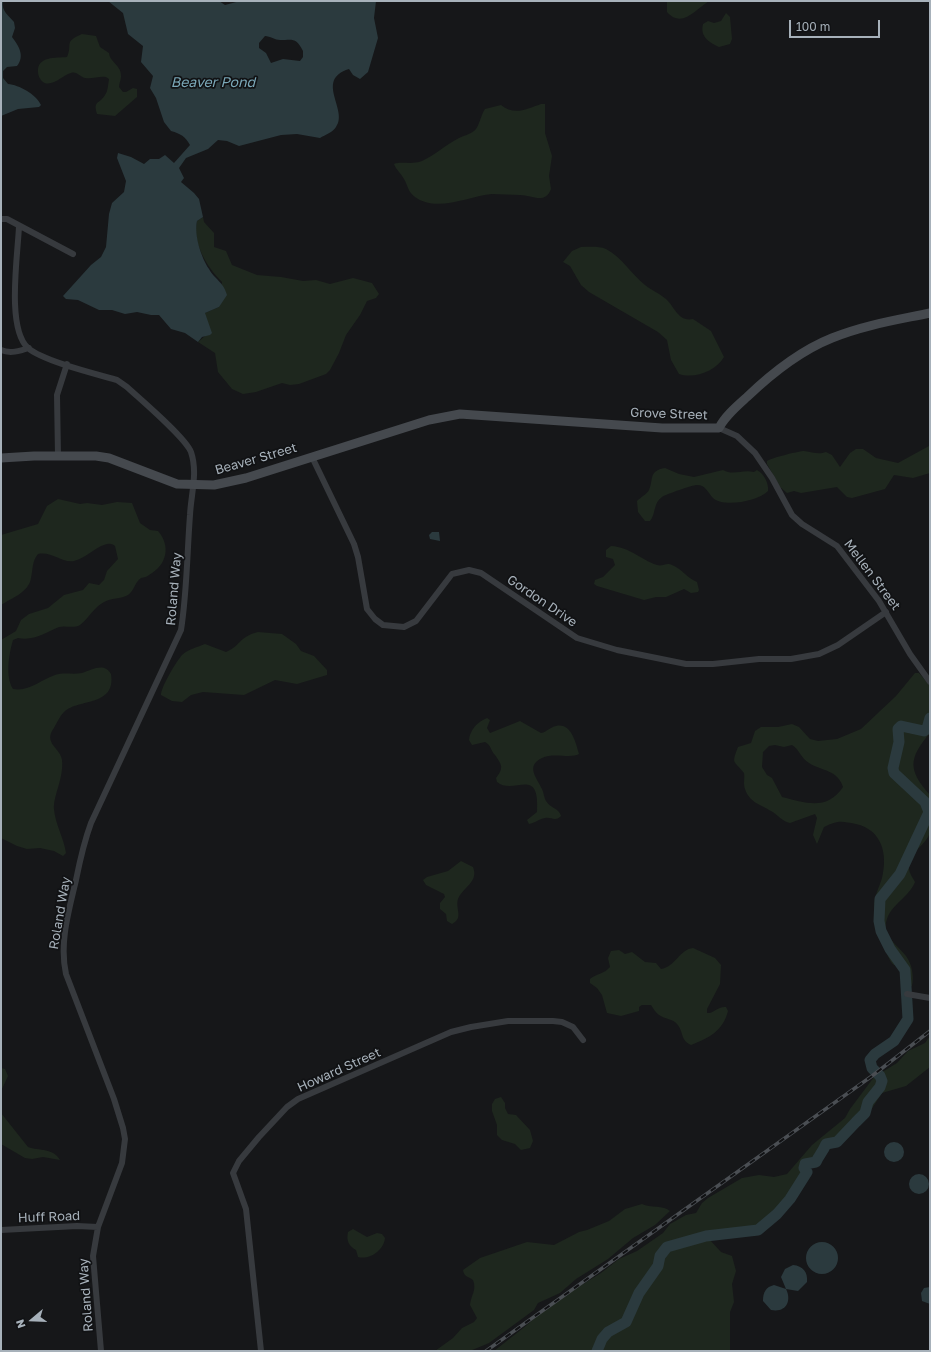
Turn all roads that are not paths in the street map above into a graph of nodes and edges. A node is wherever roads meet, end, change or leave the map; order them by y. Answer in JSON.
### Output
{"nodes":[{"id":1,"x":1,"y":219,"type":"edge"},
{"id":2,"x":19,"y":226,"type":"junction"},
{"id":3,"x":73,"y":254,"type":"dead end"},
{"id":4,"x":930,"y":313,"type":"edge"},
{"id":5,"x":29,"y":348,"type":"junction"},
{"id":6,"x":1,"y":350,"type":"edge"},
{"id":7,"x":67,"y":364,"type":"junction"},
{"id":8,"x":444,"y":416,"type":"joint"},
{"id":9,"x":719,"y":428,"type":"junction"},
{"id":10,"x":58,"y":456,"type":"junction"},
{"id":11,"x":312,"y":457,"type":"junction"},
{"id":12,"x":1,"y":458,"type":"edge"},
{"id":13,"x":194,"y":485,"type":"junction"},
{"id":14,"x":886,"y":612,"type":"junction"},
{"id":15,"x":930,"y":682,"type":"edge"},
{"id":16,"x":907,"y":994,"type":"dead end"},
{"id":17,"x":930,"y":998,"type":"edge"},
{"id":18,"x":583,"y":1040,"type":"dead end"},
{"id":19,"x":98,"y":1227,"type":"junction"},
{"id":20,"x":1,"y":1230,"type":"edge"},
{"id":21,"x":101,"y":1351,"type":"edge"},
{"id":22,"x":261,"y":1351,"type":"edge"}],
"edges":[{"from":1,"to":2,"type":"street"},
{"from":2,"to":3,"type":"street"},
{"from":2,"to":5,"type":"street"},
{"from":4,"to":9,"type":"street","name":"Grove Street"},
{"from":5,"to":6,"type":"street"},
{"from":5,"to":7,"type":"street","name":"Roland Way"},
{"from":7,"to":10,"type":"street"},
{"from":7,"to":13,"type":"street","name":"Roland Way"},
{"from":8,"to":9,"type":"street","name":"Grove Street"},
{"from":8,"to":11,"type":"street","name":"Beaver Street"},
{"from":9,"to":14,"type":"street","name":"Mellen Street"},
{"from":10,"to":12,"type":"street","name":"Beaver Street"},
{"from":10,"to":13,"type":"street","name":"Beaver Street"},
{"from":11,"to":13,"type":"street","name":"Beaver Street"},
{"from":11,"to":14,"type":"street","name":"Gordon Drive"},
{"from":13,"to":19,"type":"street","name":"Roland Way"},
{"from":14,"to":15,"type":"street","name":"Mellen Street"},
{"from":16,"to":17,"type":"street"},
{"from":18,"to":22,"type":"street","name":"Howard Street"},
{"from":19,"to":20,"type":"street","name":"Huff Road"},
{"from":19,"to":21,"type":"street","name":"Roland Way"}]}
